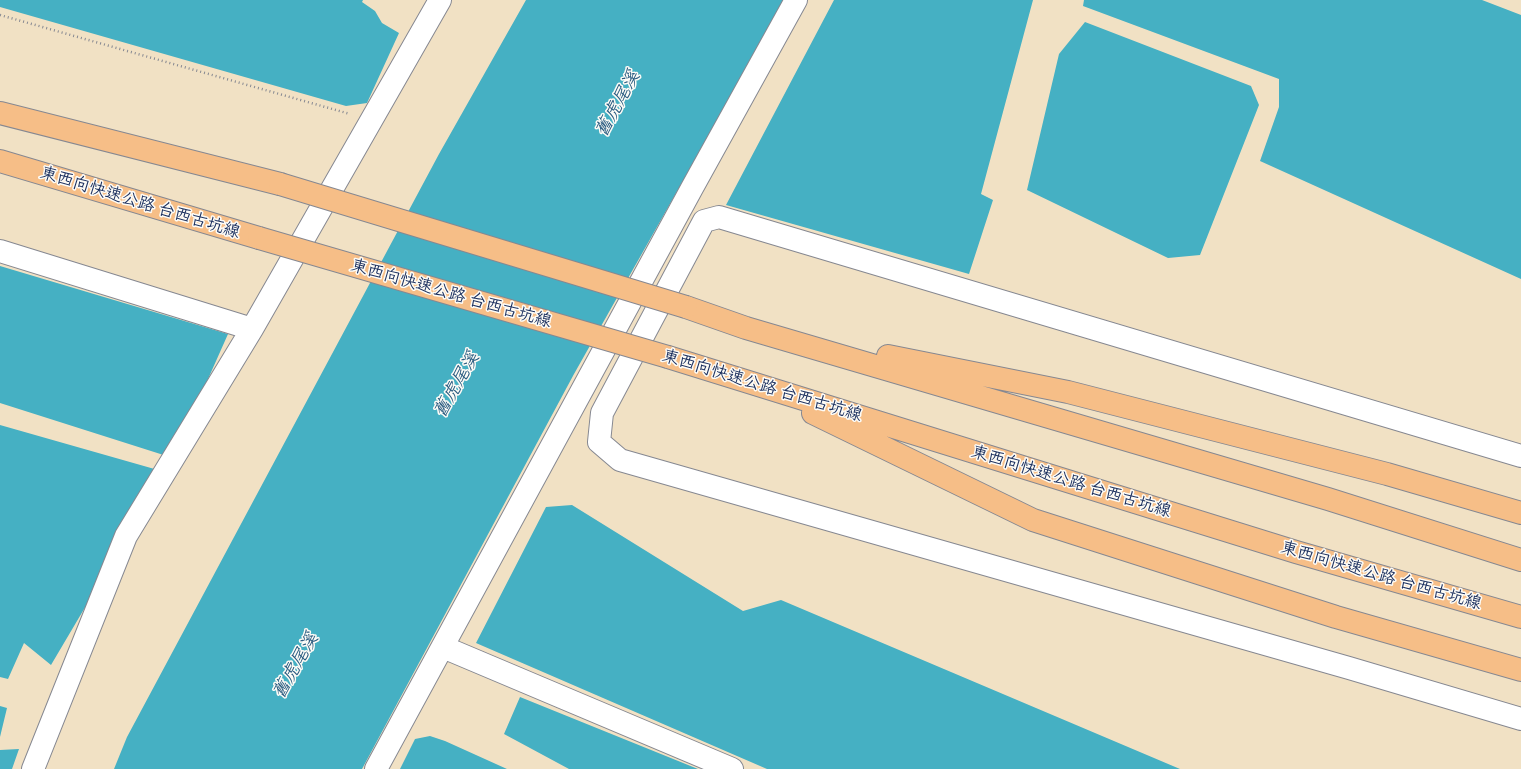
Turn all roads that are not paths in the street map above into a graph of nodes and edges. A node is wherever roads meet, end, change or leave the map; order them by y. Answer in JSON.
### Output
{"nodes":[{"id":1,"x":440,"y":0,"type":"edge"},
{"id":2,"x":796,"y":0,"type":"edge"},
{"id":3,"x":0,"y":113,"type":"edge"},
{"id":4,"x":0,"y":161,"type":"edge"},
{"id":5,"x":0,"y":251,"type":"edge"},
{"id":6,"x":746,"y":328,"type":"junction"},
{"id":7,"x":252,"y":330,"type":"junction"},
{"id":8,"x":749,"y":382,"type":"junction"},
{"id":9,"x":1521,"y":456,"type":"edge"},
{"id":10,"x":1521,"y":513,"type":"edge"},
{"id":11,"x":1521,"y":560,"type":"edge"},
{"id":12,"x":1521,"y":617,"type":"edge"},
{"id":13,"x":442,"y":647,"type":"junction"},
{"id":14,"x":1521,"y":670,"type":"edge"},
{"id":15,"x":1521,"y":719,"type":"edge"},
{"id":16,"x":33,"y":769,"type":"edge"},
{"id":17,"x":376,"y":769,"type":"edge"},
{"id":18,"x":732,"y":769,"type":"edge"}],
"edges":[{"from":1,"to":7,"type":"street"},
{"from":2,"to":13,"type":"street"},
{"from":3,"to":6,"type":"highway","bridge":true},
{"from":4,"to":8,"type":"highway","name":"東西向快速公路 台西古坑線","bridge":true},
{"from":5,"to":7,"type":"street"},
{"from":6,"to":10,"type":"highway"},
{"from":6,"to":11,"type":"highway"},
{"from":7,"to":16,"type":"street"},
{"from":8,"to":12,"type":"highway","name":"東西向快速公路 台西古坑線"},
{"from":8,"to":14,"type":"highway"},
{"from":9,"to":15,"type":"street"},
{"from":13,"to":17,"type":"street"},
{"from":13,"to":18,"type":"street"}]}
